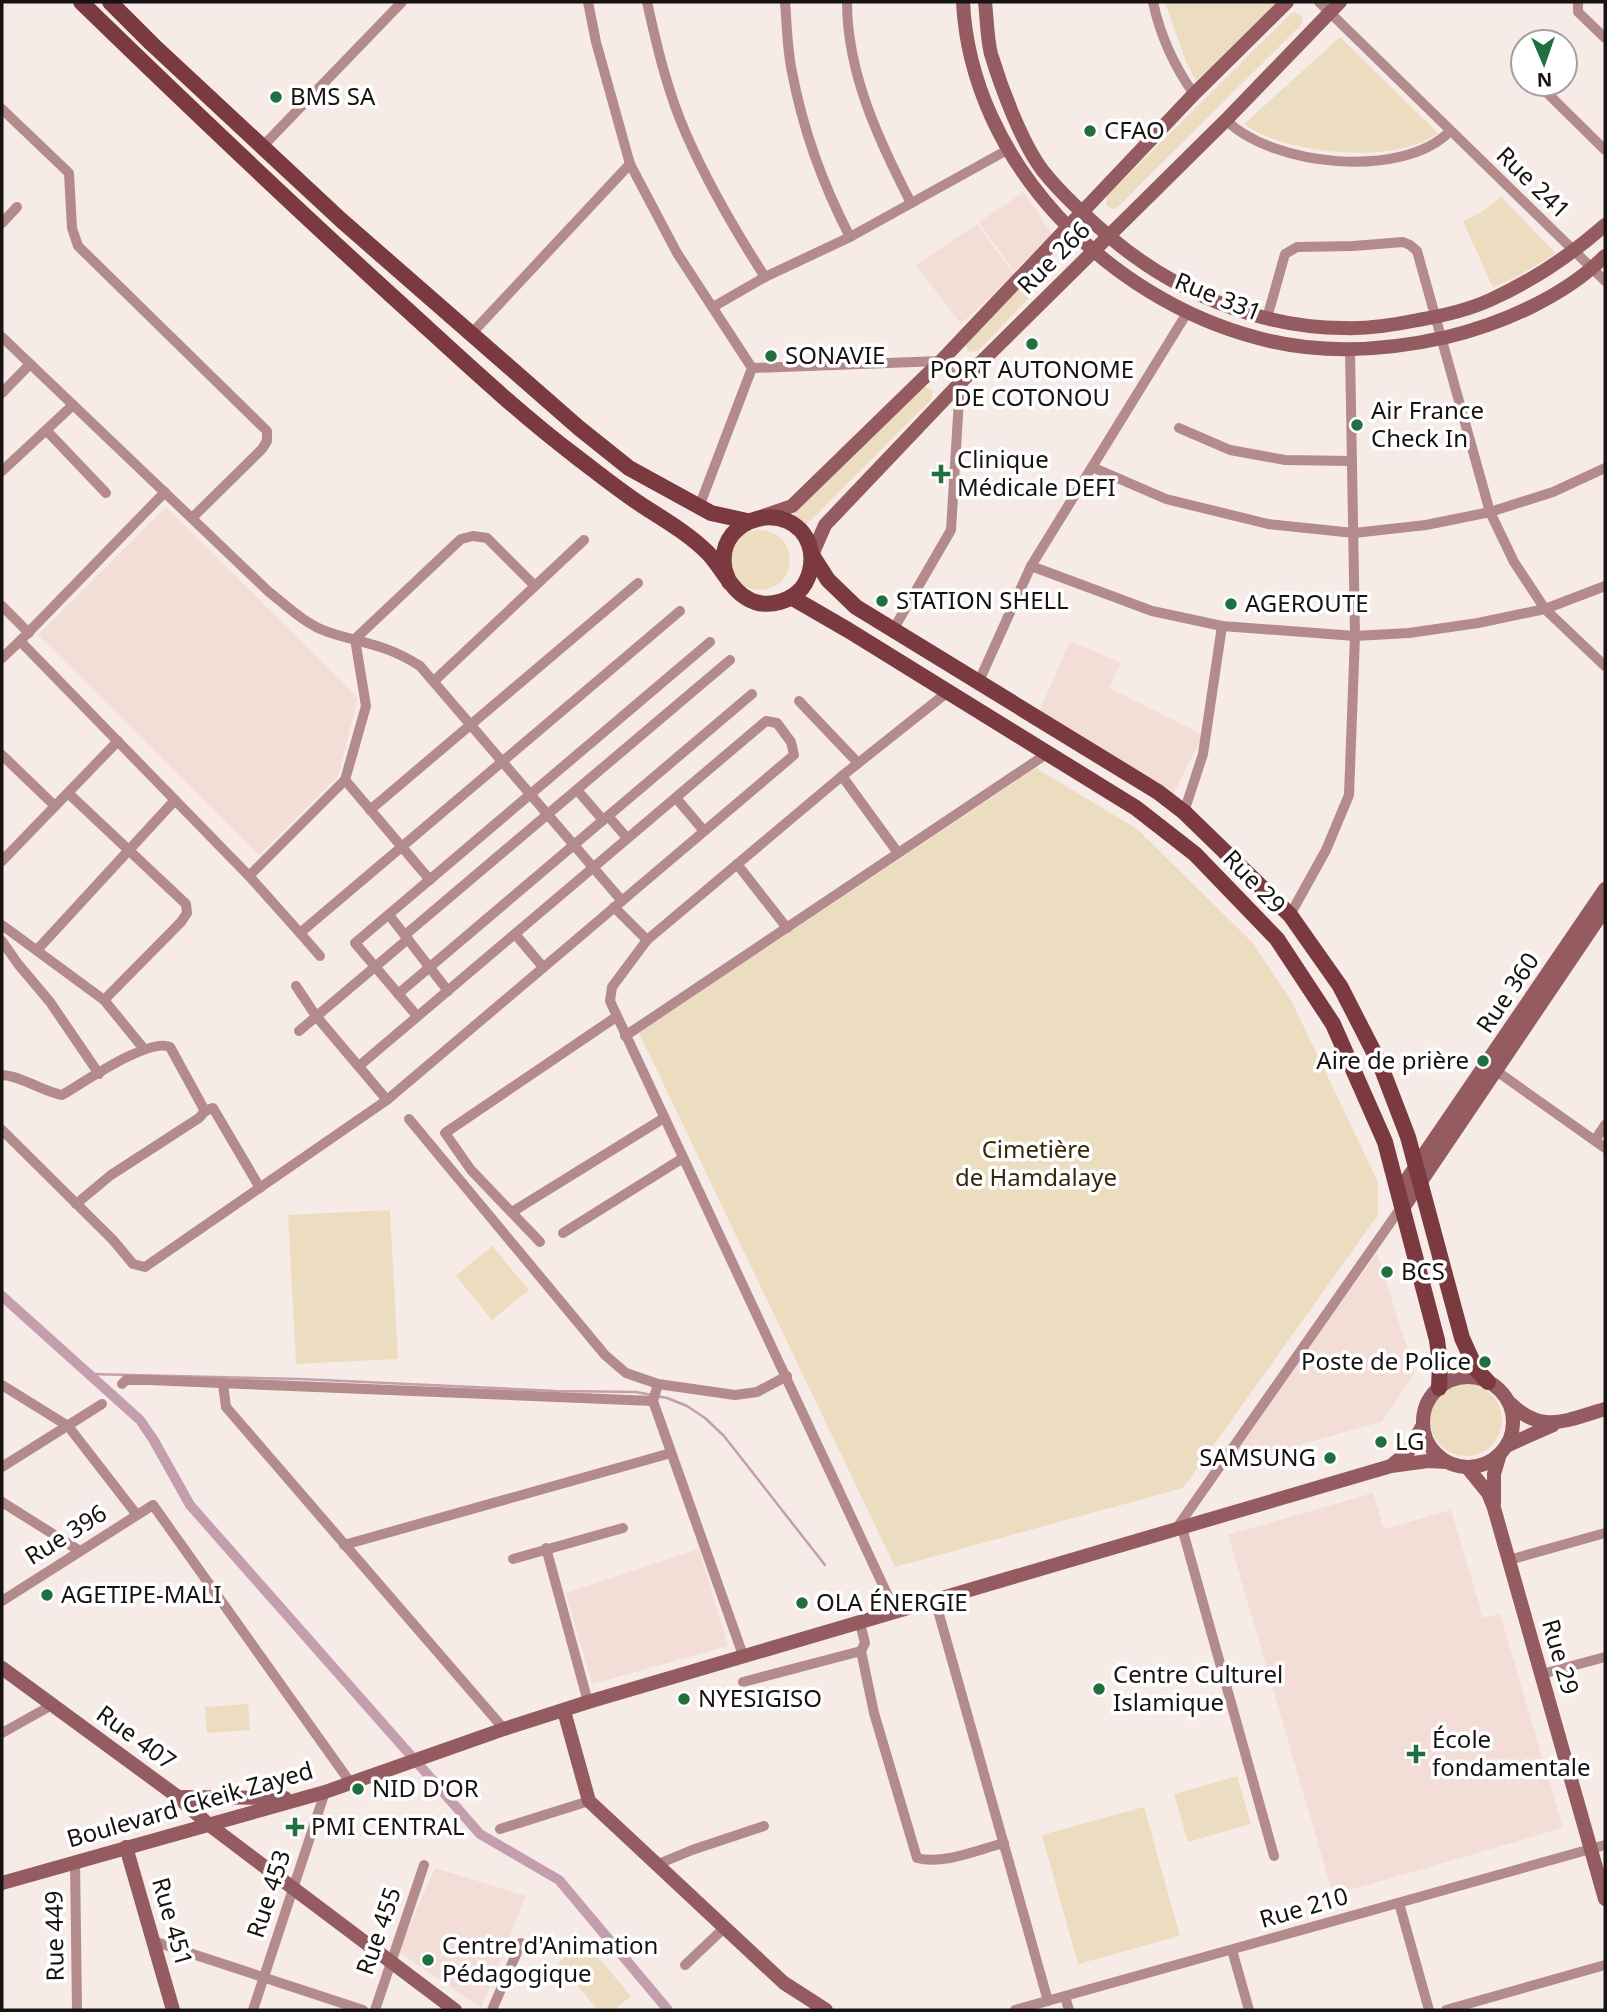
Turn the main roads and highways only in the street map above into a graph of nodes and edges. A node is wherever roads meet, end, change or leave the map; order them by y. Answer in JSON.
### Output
{"nodes":[{"id":1,"x":81,"y":2,"type":"edge"},
{"id":2,"x":110,"y":2,"type":"edge"},
{"id":3,"x":963,"y":2,"type":"edge"},
{"id":4,"x":985,"y":2,"type":"edge"},
{"id":5,"x":1287,"y":2,"type":"edge"},
{"id":6,"x":1330,"y":5,"type":"edge"},
{"id":7,"x":1082,"y":213,"type":"junction"},
{"id":8,"x":1605,"y":225,"type":"edge"},
{"id":9,"x":1069,"y":226,"type":"junction"},
{"id":10,"x":1109,"y":236,"type":"junction"},
{"id":11,"x":1094,"y":252,"type":"junction"},
{"id":12,"x":1605,"y":256,"type":"edge"},
{"id":13,"x":754,"y":519,"type":"junction"},
{"id":14,"x":811,"y":555,"type":"junction"},
{"id":15,"x":729,"y":582,"type":"junction"},
{"id":16,"x":792,"y":597,"type":"junction"},
{"id":17,"x":1605,"y":889,"type":"edge"},
{"id":18,"x":1605,"y":909,"type":"edge"},
{"id":19,"x":1418,"y":1175,"type":"junction"},
{"id":20,"x":1402,"y":1201,"type":"junction"},
{"id":21,"x":1488,"y":1382,"type":"junction"},
{"id":22,"x":1438,"y":1388,"type":"junction"},
{"id":23,"x":1507,"y":1399,"type":"junction"},
{"id":24,"x":1605,"y":1409,"type":"edge"},
{"id":25,"x":1558,"y":1423,"type":"junction"},
{"id":26,"x":1423,"y":1425,"type":"junction"},
{"id":27,"x":1503,"y":1450,"type":"junction"},
{"id":28,"x":1447,"y":1462,"type":"junction"},
{"id":29,"x":1391,"y":1466,"type":"junction"},
{"id":30,"x":1467,"y":1467,"type":"junction"},
{"id":31,"x":1494,"y":1508,"type":"junction"},
{"id":32,"x":2,"y":1668,"type":"edge"},
{"id":33,"x":564,"y":1711,"type":"junction"},
{"id":34,"x":178,"y":1797,"type":"junction"},
{"id":35,"x":301,"y":1799,"type":"junction"},
{"id":36,"x":208,"y":1824,"type":"junction"},
{"id":37,"x":126,"y":1847,"type":"junction"},
{"id":38,"x":1598,"y":1847,"type":"edge"},
{"id":39,"x":2,"y":1883,"type":"edge"},
{"id":40,"x":1605,"y":1899,"type":"edge"},
{"id":41,"x":173,"y":2010,"type":"edge"},
{"id":42,"x":455,"y":2010,"type":"edge"},
{"id":43,"x":826,"y":2010,"type":"edge"}],
"edges":[{"from":1,"to":15,"type":"main road"},
{"from":2,"to":13,"type":"main road"},
{"from":3,"to":9,"type":"main road","name":"Rue 331"},
{"from":4,"to":7,"type":"main road","name":"Rue 331"},
{"from":5,"to":7,"type":"main road","name":"Rue 266"},
{"from":6,"to":10,"type":"main road","name":"Rue 266"},
{"from":7,"to":9,"type":"main road","name":"Rue 266"},
{"from":7,"to":10,"type":"main road","name":"Rue 331"},
{"from":8,"to":10,"type":"main road","name":"Rue 331"},
{"from":9,"to":11,"type":"main road","name":"Rue 331"},
{"from":9,"to":13,"type":"main road","name":"Rue 266"},
{"from":10,"to":11,"type":"main road","name":"Rue 266"},
{"from":11,"to":12,"type":"main road","name":"Rue 331"},
{"from":11,"to":14,"type":"main road","name":"Rue 266"},
{"from":13,"to":14,"type":"main road"},
{"from":13,"to":15,"type":"main road"},
{"from":14,"to":16,"type":"main road"},
{"from":14,"to":19,"type":"main road"},
{"from":15,"to":16,"type":"main road"},
{"from":16,"to":20,"type":"main road","name":"Rue 29"},
{"from":17,"to":19,"type":"main road","name":"Rue 360"},
{"from":18,"to":19,"type":"main road"},
{"from":19,"to":20,"type":"main road","name":"Rue 360"},
{"from":19,"to":21,"type":"main road"},
{"from":20,"to":22,"type":"main road","name":"Rue 29"},
{"from":21,"to":22,"type":"main road"},
{"from":21,"to":23,"type":"main road"},
{"from":22,"to":26,"type":"main road"},
{"from":23,"to":25,"type":"main road"},
{"from":23,"to":27,"type":"main road"},
{"from":24,"to":25,"type":"main road"},
{"from":25,"to":27,"type":"main road"},
{"from":26,"to":28,"type":"main road"},
{"from":26,"to":29,"type":"main road"},
{"from":27,"to":30,"type":"main road"},
{"from":27,"to":31,"type":"main road","name":"Rue 29"},
{"from":28,"to":29,"type":"main road","name":"Boulevard Ckeik Zayed"},
{"from":28,"to":30,"type":"main road"},
{"from":29,"to":33,"type":"main road","name":"Boulevard Ckeik Zayed"},
{"from":30,"to":31,"type":"main road","name":"Rue 29"},
{"from":31,"to":38,"type":"main road","name":"Rue 29"},
{"from":32,"to":34,"type":"main road","name":"Rue 407"},
{"from":33,"to":35,"type":"main road","name":"Boulevard Ckeik Zayed"},
{"from":33,"to":43,"type":"main road"},
{"from":34,"to":35,"type":"main road","name":"Rue 407"},
{"from":34,"to":36,"type":"main road"},
{"from":35,"to":36,"type":"main road","name":"Boulevard Ckeik Zayed"},
{"from":36,"to":37,"type":"main road","name":"Boulevard Ckeik Zayed"},
{"from":36,"to":42,"type":"main road"},
{"from":37,"to":39,"type":"main road","name":"Boulevard Ckeik Zayed"},
{"from":37,"to":41,"type":"main road","name":"Rue 451"},
{"from":38,"to":40,"type":"main road","name":"Rue 29"}]}
